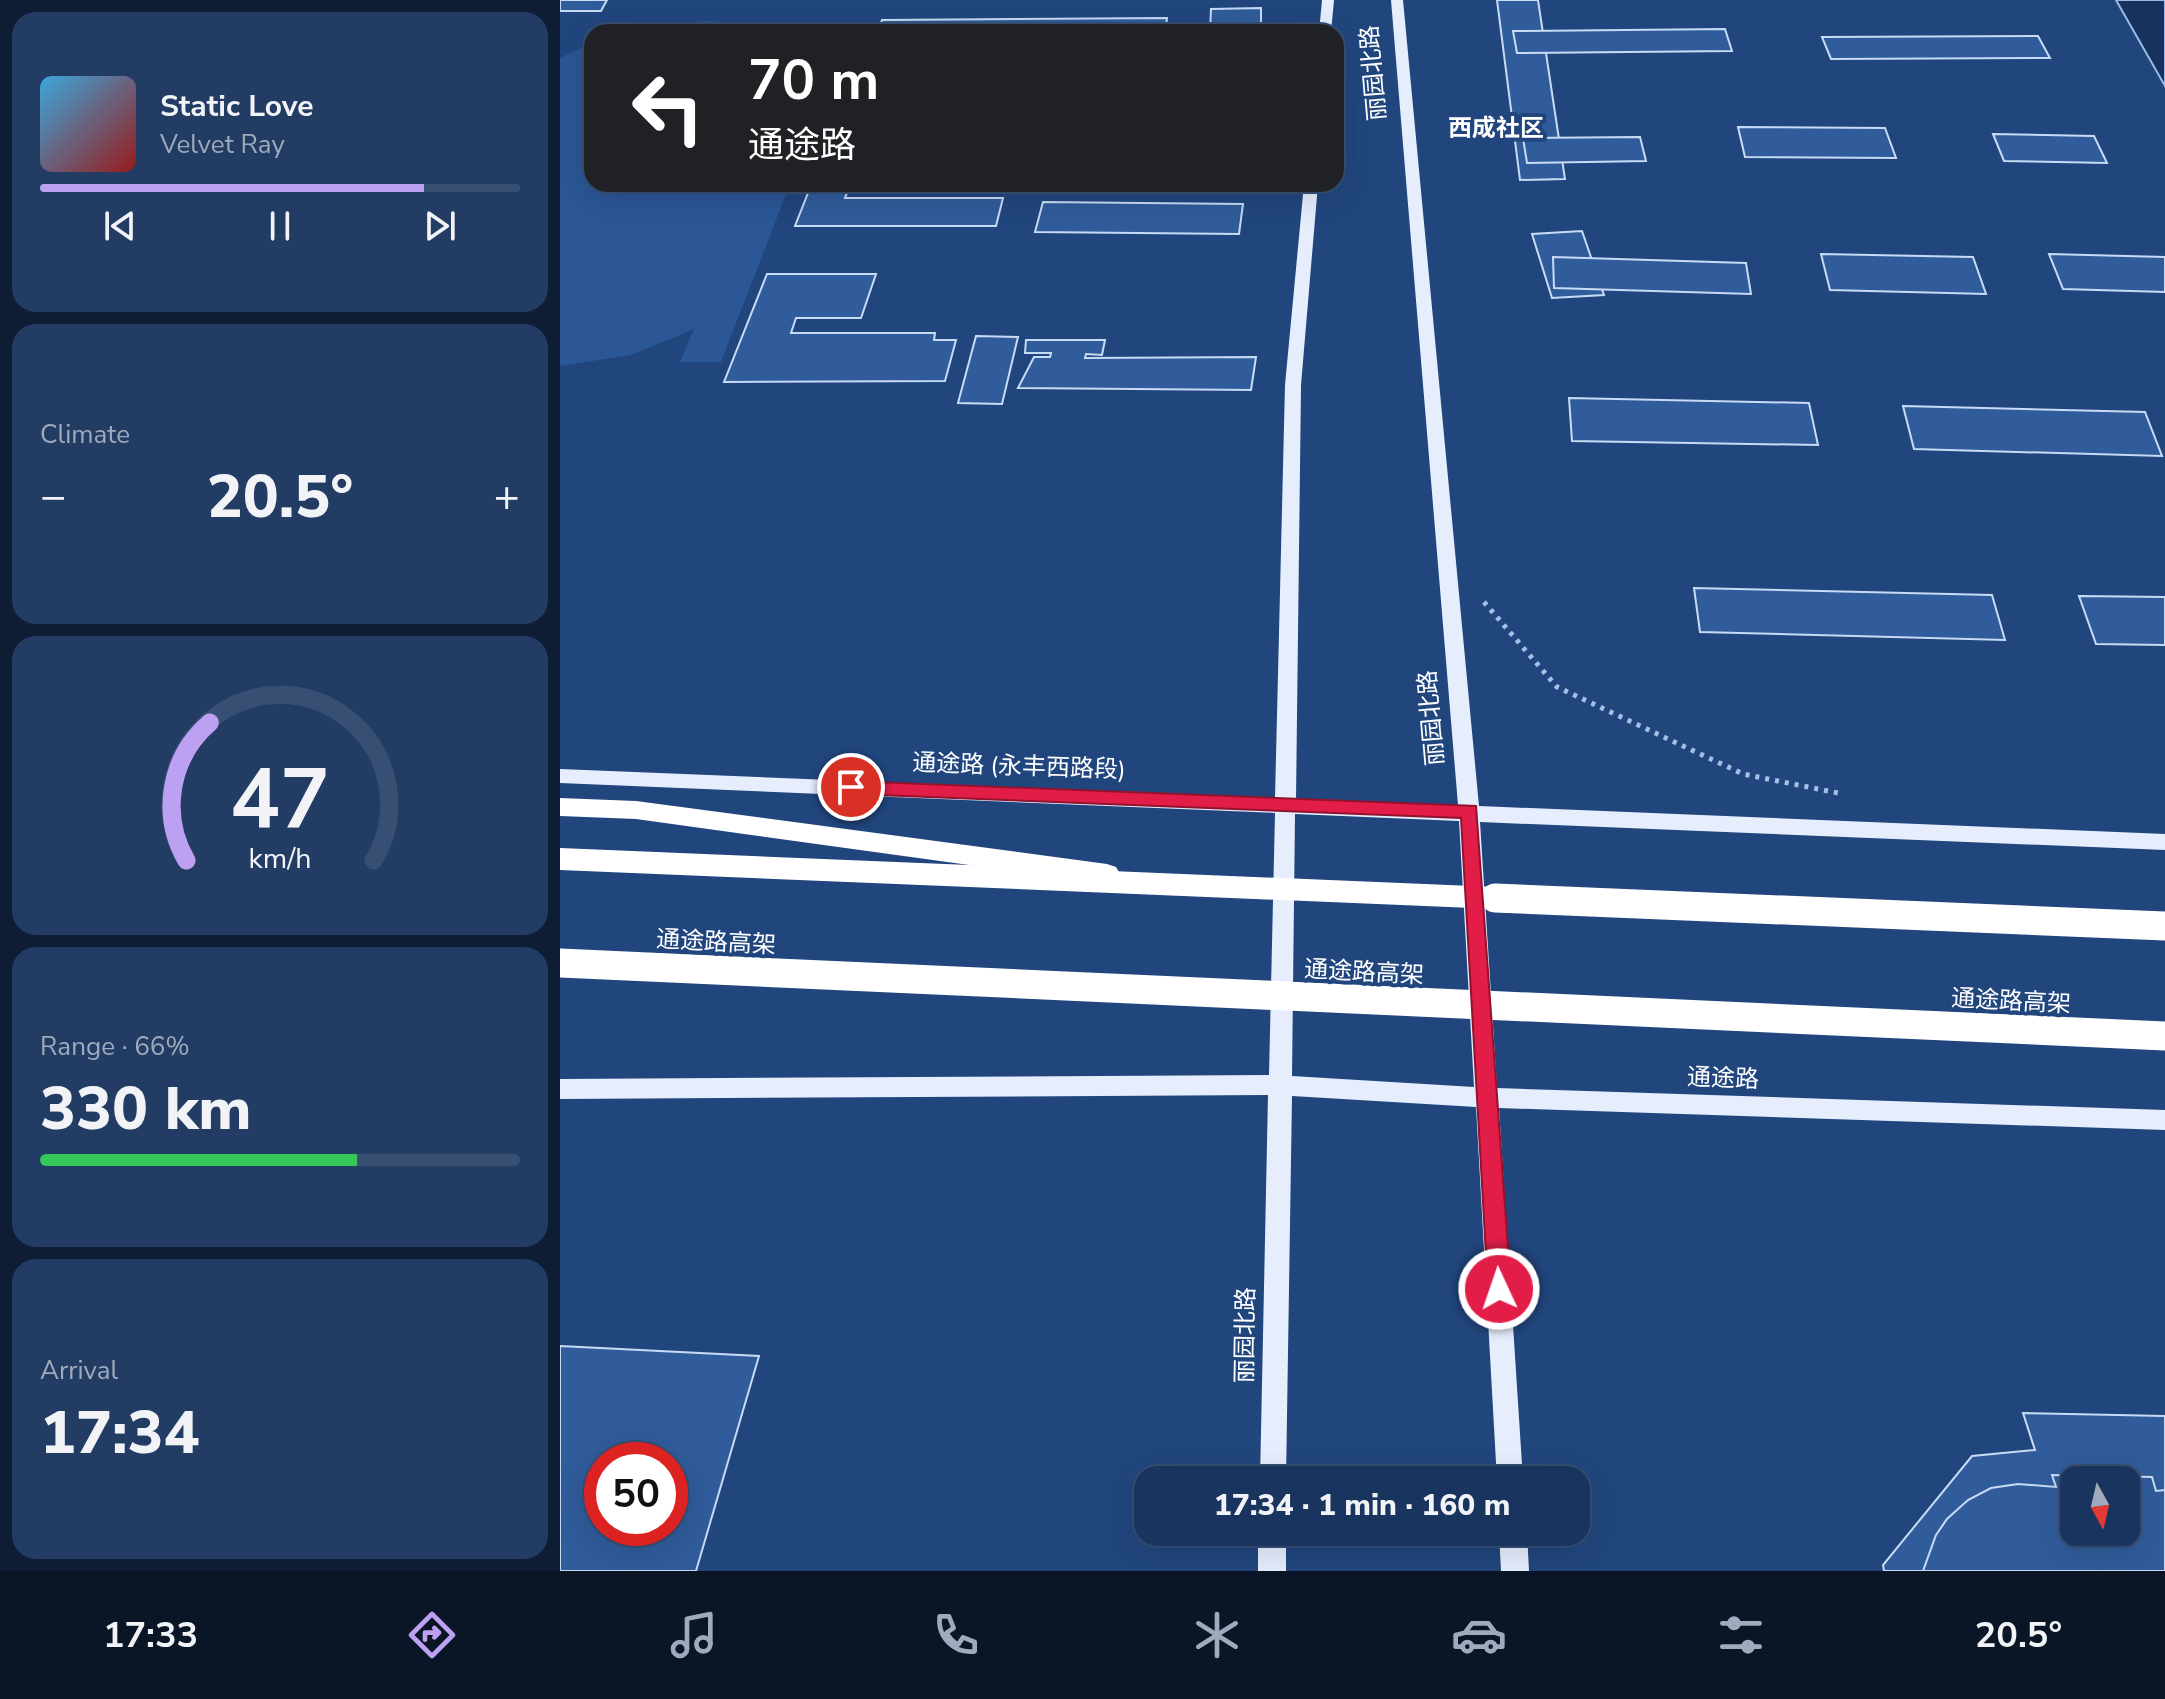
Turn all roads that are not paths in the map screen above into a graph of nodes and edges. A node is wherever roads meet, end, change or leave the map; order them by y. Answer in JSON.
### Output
{"nodes":[{"id":1,"x":1328,"y":0,"type":"edge"},
{"id":2,"x":1397,"y":0,"type":"edge"},
{"id":3,"x":1326,"y":24,"type":"edge"},
{"id":4,"x":1310,"y":192,"type":"edge"},
{"id":5,"x":560,"y":776,"type":"edge"},
{"id":6,"x":1284,"y":805,"type":"junction"},
{"id":7,"x":560,"y":807,"type":"edge"},
{"id":8,"x":1469,"y":811,"type":"junction"},
{"id":9,"x":2165,"y":842,"type":"edge"},
{"id":10,"x":560,"y":859,"type":"edge"},
{"id":11,"x":1181,"y":883,"type":"junction"},
{"id":12,"x":2165,"y":926,"type":"edge"},
{"id":13,"x":560,"y":963,"type":"edge"},
{"id":14,"x":2165,"y":1036,"type":"edge"},
{"id":15,"x":1279,"y":1085,"type":"junction"},
{"id":16,"x":560,"y":1089,"type":"edge"},
{"id":17,"x":1489,"y":1098,"type":"junction"},
{"id":18,"x":2165,"y":1120,"type":"edge"},
{"id":19,"x":1273,"y":1466,"type":"edge"},
{"id":20,"x":1509,"y":1466,"type":"edge"},
{"id":21,"x":1272,"y":1546,"type":"edge"},
{"id":22,"x":1514,"y":1546,"type":"edge"},
{"id":23,"x":1272,"y":1571,"type":"edge"},
{"id":24,"x":1515,"y":1571,"type":"edge"}],
"edges":[{"from":1,"to":3,"type":"main road","name":"丽园北路"},
{"from":2,"to":8,"type":"main road","name":"丽园北路"},
{"from":4,"to":6,"type":"main road","name":"丽园北路"},
{"from":5,"to":6,"type":"main road","name":"通途路 (永丰西路段)"},
{"from":6,"to":8,"type":"main road"},
{"from":6,"to":15,"type":"main road","name":"丽园北路"},
{"from":7,"to":11,"type":"highway","bridge":true},
{"from":8,"to":9,"type":"main road"},
{"from":8,"to":17,"type":"main road","name":"丽园北路"},
{"from":10,"to":11,"type":"highway","bridge":true},
{"from":11,"to":12,"type":"highway","bridge":true},
{"from":13,"to":14,"type":"highway","name":"通途路高架","bridge":true},
{"from":15,"to":16,"type":"main road"},
{"from":15,"to":17,"type":"main road","name":"通途路"},
{"from":15,"to":19,"type":"main road","name":"丽园北路"},
{"from":17,"to":18,"type":"main road","name":"通途路"},
{"from":17,"to":20,"type":"main road","name":"丽园北路"},
{"from":21,"to":23,"type":"main road"},
{"from":22,"to":24,"type":"main road"}]}
